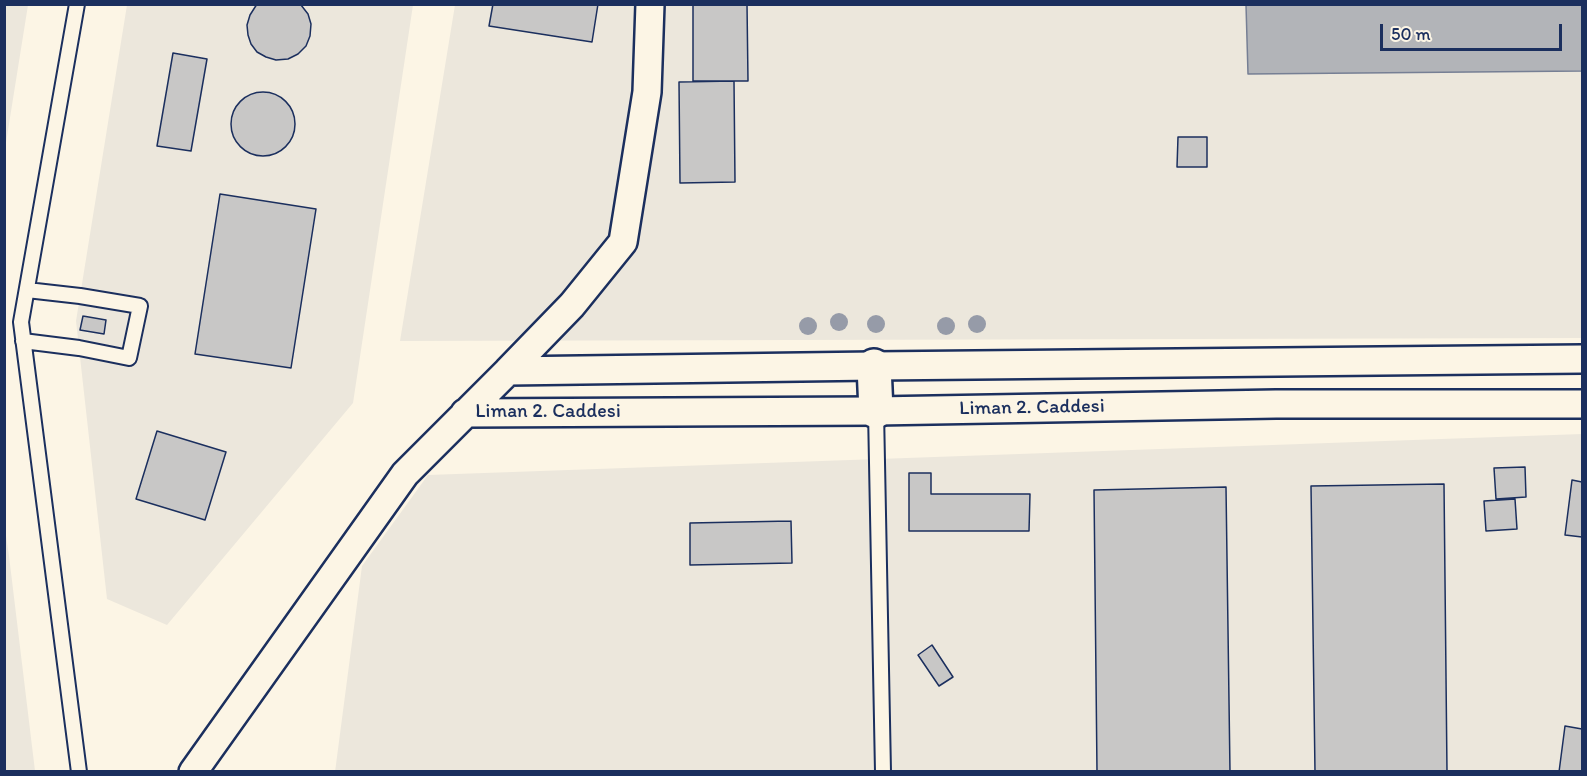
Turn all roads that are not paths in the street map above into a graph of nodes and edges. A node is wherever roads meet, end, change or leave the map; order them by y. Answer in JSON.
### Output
{"nodes":[{"id":1,"x":77,"y":4,"type":"edge"},
{"id":2,"x":650,"y":4,"type":"edge"},
{"id":3,"x":27,"y":290,"type":"junction"},
{"id":4,"x":24,"y":341,"type":"junction"},
{"id":5,"x":1582,"y":359,"type":"edge"},
{"id":6,"x":874,"y":366,"type":"junction"},
{"id":7,"x":508,"y":371,"type":"junction"},
{"id":8,"x":1582,"y":404,"type":"edge"},
{"id":9,"x":876,"y":411,"type":"junction"},
{"id":10,"x":465,"y":413,"type":"junction"},
{"id":11,"x":79,"y":771,"type":"edge"},
{"id":12,"x":193,"y":771,"type":"edge"},
{"id":13,"x":883,"y":771,"type":"edge"}],
"edges":[{"from":1,"to":3,"type":"lane"},
{"from":2,"to":7,"type":"street"},
{"from":3,"to":4,"type":"lane"},
{"from":3,"to":4,"type":"lane"},
{"from":4,"to":11,"type":"lane"},
{"from":5,"to":6,"type":"street","name":"Liman 2. Caddesi"},
{"from":6,"to":7,"type":"street","name":"Liman 2. Caddesi"},
{"from":6,"to":9,"type":"street"},
{"from":7,"to":10,"type":"street","name":"Liman 2. Caddesi"},
{"from":8,"to":9,"type":"street","name":"Liman 2. Caddesi"},
{"from":9,"to":10,"type":"street","name":"Liman 2. Caddesi"},
{"from":9,"to":13,"type":"lane"},
{"from":10,"to":12,"type":"street"}]}
